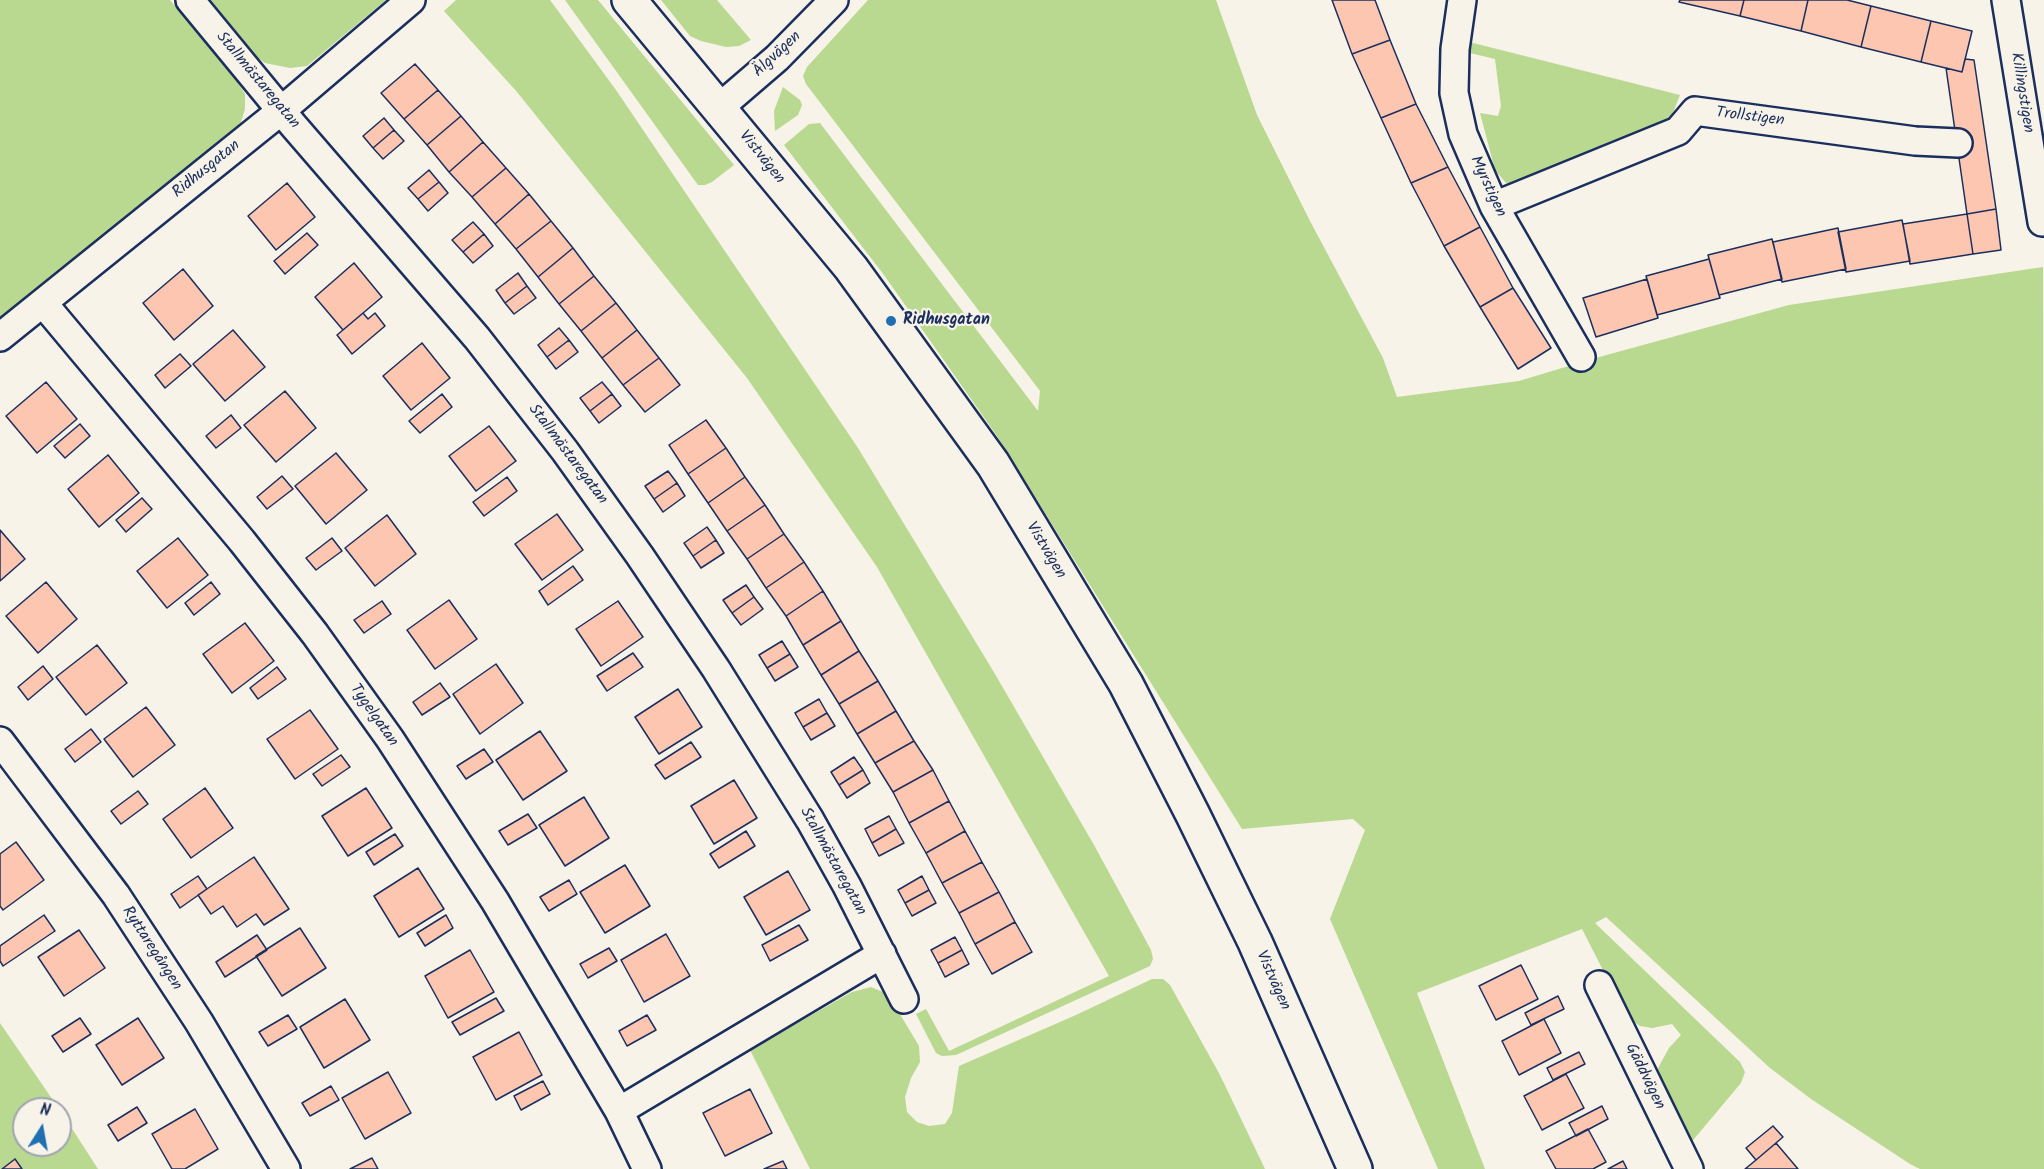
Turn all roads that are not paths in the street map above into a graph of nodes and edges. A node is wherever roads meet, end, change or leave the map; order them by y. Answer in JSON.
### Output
{"nodes":[{"id":1,"x":190,"y":0,"type":"edge"},
{"id":2,"x":411,"y":0,"type":"edge"},
{"id":3,"x":629,"y":0,"type":"edge"},
{"id":4,"x":834,"y":0,"type":"edge"},
{"id":5,"x":1462,"y":0,"type":"edge"},
{"id":6,"x":2006,"y":0,"type":"edge"},
{"id":7,"x":720,"y":107,"type":"junction"},
{"id":8,"x":282,"y":110,"type":"junction"},
{"id":9,"x":1958,"y":143,"type":"dead end"},
{"id":10,"x":1494,"y":206,"type":"junction"},
{"id":11,"x":2042,"y":222,"type":"dead end"},
{"id":12,"x":43,"y":303,"type":"junction"},
{"id":13,"x":0,"y":337,"type":"edge"},
{"id":14,"x":1581,"y":357,"type":"dead end"},
{"id":15,"x":0,"y":741,"type":"edge"},
{"id":16,"x":882,"y":954,"type":"junction"},
{"id":17,"x":1599,"y":985,"type":"dead end"},
{"id":18,"x":904,"y":999,"type":"dead end"},
{"id":19,"x":619,"y":1111,"type":"junction"},
{"id":20,"x":286,"y":1169,"type":"edge"},
{"id":21,"x":647,"y":1169,"type":"edge"},
{"id":22,"x":1355,"y":1169,"type":"edge"},
{"id":23,"x":1689,"y":1169,"type":"edge"}],
"edges":[{"from":1,"to":8,"type":"street","name":"Stallmästaregatan"},
{"from":2,"to":8,"type":"street","name":"Ridhusgatan"},
{"from":3,"to":7,"type":"main road","name":"Vistvägen"},
{"from":4,"to":7,"type":"street","name":"Älgvägen"},
{"from":5,"to":10,"type":"street","name":"Myrstigen"},
{"from":6,"to":11,"type":"street","name":"Killingstigen"},
{"from":7,"to":22,"type":"main road","name":"Vistvägen"},
{"from":8,"to":12,"type":"street","name":"Ridhusgatan"},
{"from":8,"to":16,"type":"street","name":"Stallmästaregatan"},
{"from":9,"to":10,"type":"street","name":"Trollstigen"},
{"from":10,"to":14,"type":"street","name":"Myrstigen"},
{"from":12,"to":13,"type":"street","name":"Ridhusgatan"},
{"from":12,"to":19,"type":"street","name":"Tygelgatan"},
{"from":15,"to":20,"type":"street","name":"Ryttaregången"},
{"from":16,"to":18,"type":"street","name":"Stallmästaregatan"},
{"from":16,"to":19,"type":"street"},
{"from":17,"to":23,"type":"street","name":"Gäddvägen"},
{"from":19,"to":21,"type":"street","name":"Tygelgatan"}]}
